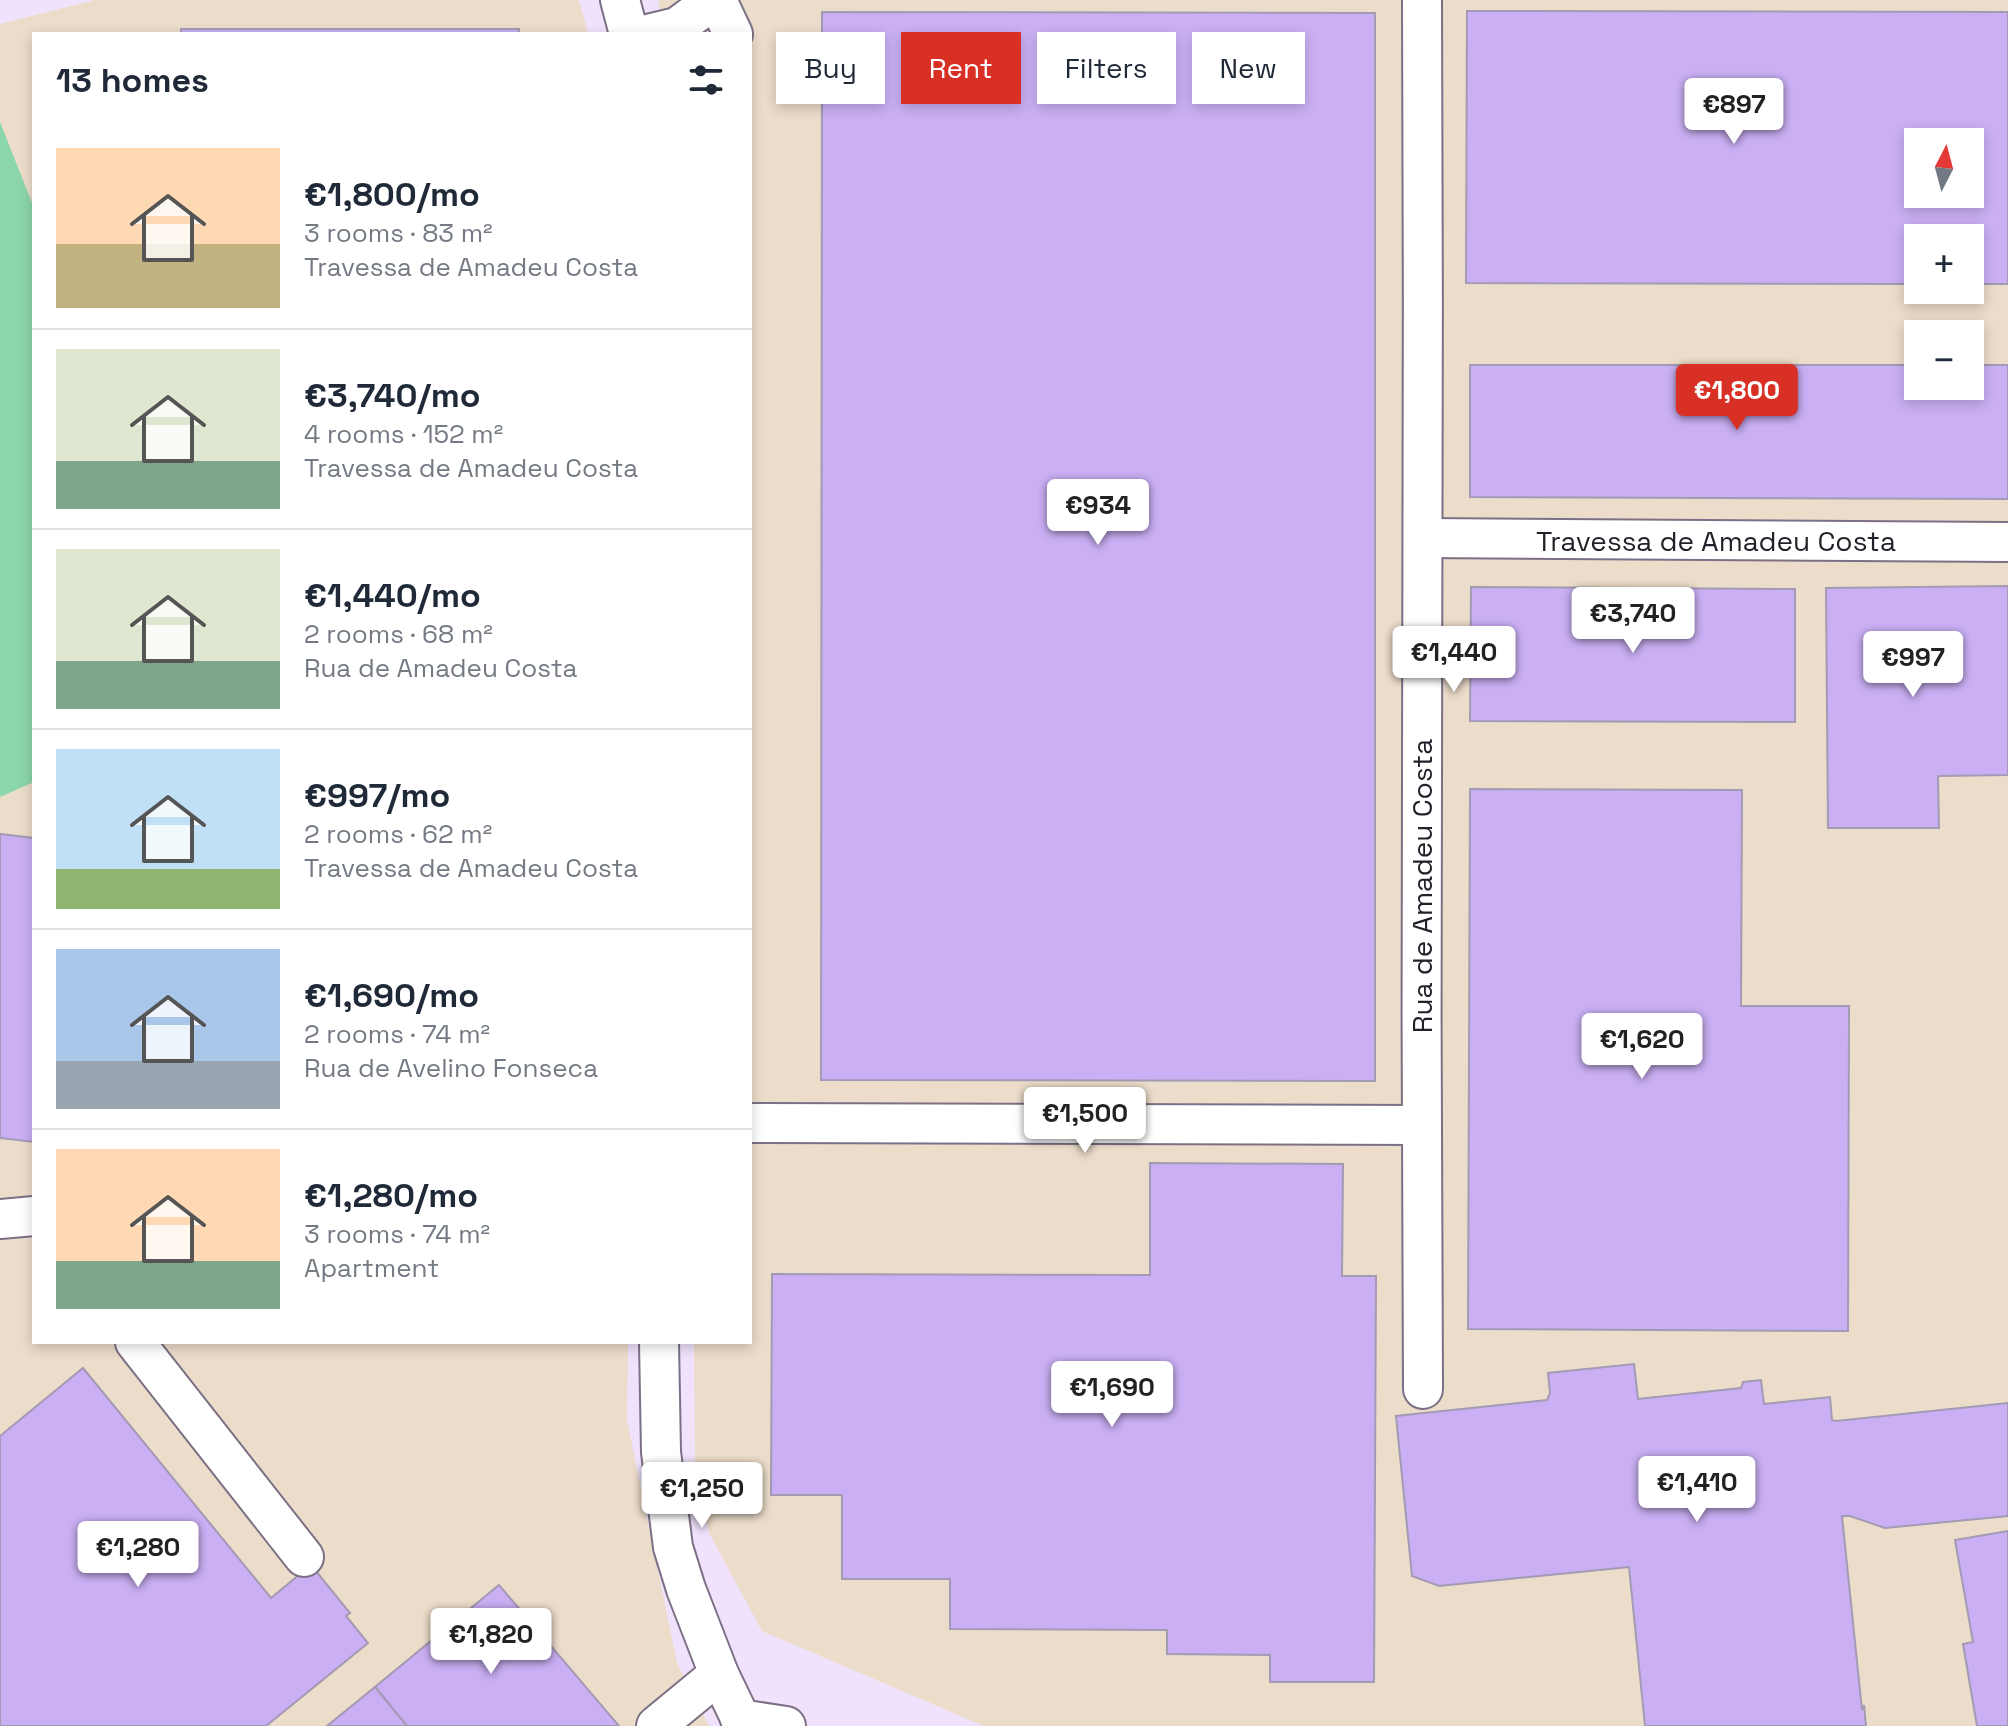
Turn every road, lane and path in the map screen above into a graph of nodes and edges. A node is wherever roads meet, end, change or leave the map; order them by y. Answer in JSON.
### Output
{"nodes":[{"id":1,"x":620,"y":0,"type":"edge"},
{"id":2,"x":716,"y":0,"type":"edge"},
{"id":3,"x":1422,"y":0,"type":"edge"},
{"id":4,"x":628,"y":32,"type":"edge"},
{"id":5,"x":656,"y":32,"type":"edge"},
{"id":6,"x":732,"y":32,"type":"edge"},
{"id":7,"x":1424,"y":538,"type":"junction"},
{"id":8,"x":2008,"y":542,"type":"edge"},
{"id":9,"x":752,"y":1123,"type":"edge"},
{"id":10,"x":1421,"y":1125,"type":"junction"},
{"id":11,"x":32,"y":1216,"type":"edge"},
{"id":12,"x":0,"y":1219,"type":"edge"},
{"id":13,"x":137,"y":1344,"type":"edge"},
{"id":14,"x":659,"y":1344,"type":"edge"},
{"id":15,"x":1423,"y":1389,"type":"dead end"},
{"id":16,"x":304,"y":1557,"type":"dead end"},
{"id":17,"x":719,"y":1674,"type":"junction"},
{"id":18,"x":742,"y":1723,"type":"edge"},
{"id":19,"x":656,"y":1726,"type":"edge"},
{"id":20,"x":786,"y":1726,"type":"edge"}],
"edges":[{"from":1,"to":4,"type":"street"},
{"from":2,"to":5,"type":"street"},
{"from":2,"to":6,"type":"street"},
{"from":3,"to":7,"type":"street","name":"Rua de Amadeu Costa"},
{"from":7,"to":8,"type":"street","name":"Travessa de Amadeu Costa"},
{"from":7,"to":10,"type":"street","name":"Rua de Amadeu Costa"},
{"from":9,"to":10,"type":"street"},
{"from":10,"to":15,"type":"street","name":"Rua de Amadeu Costa"},
{"from":11,"to":12,"type":"street"},
{"from":13,"to":16,"type":"street"},
{"from":14,"to":17,"type":"street"},
{"from":17,"to":18,"type":"street"},
{"from":17,"to":19,"type":"street"},
{"from":18,"to":20,"type":"street"}]}
